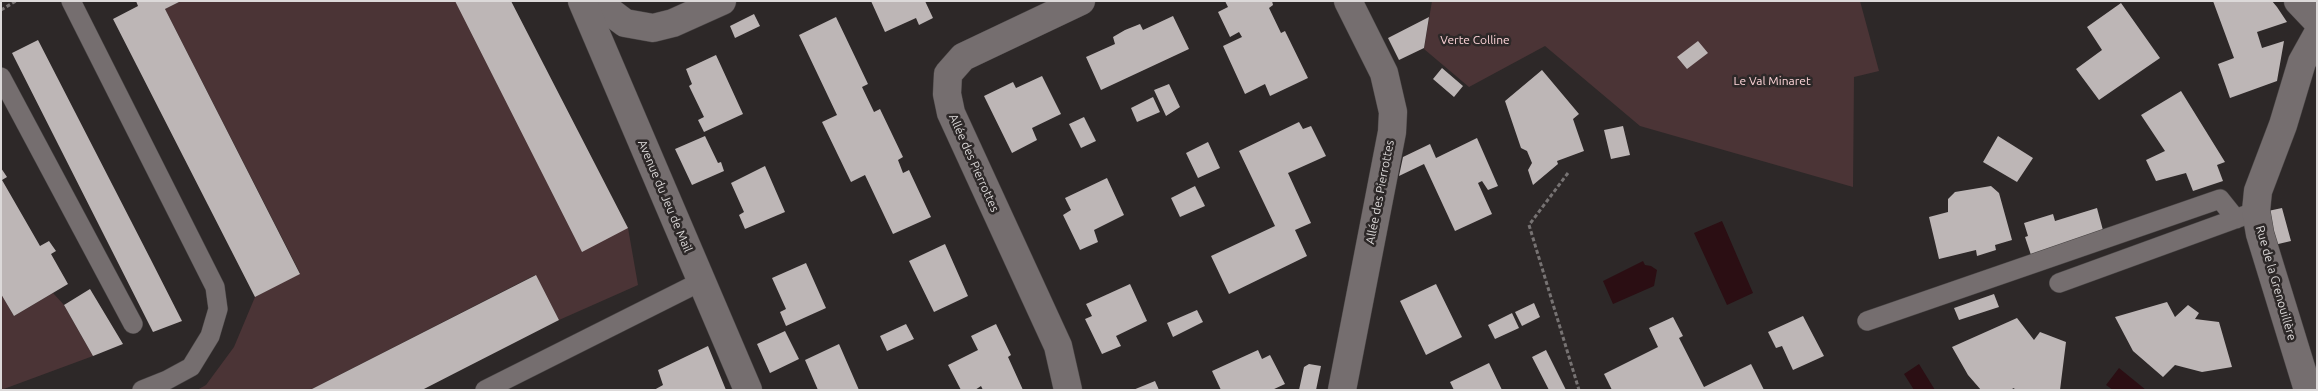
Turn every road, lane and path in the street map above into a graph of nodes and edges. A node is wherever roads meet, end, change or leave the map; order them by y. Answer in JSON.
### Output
{"nodes":[{"id":1,"x":16,"y":1,"type":"edge"},
{"id":2,"x":71,"y":1,"type":"edge"},
{"id":3,"x":582,"y":1,"type":"edge"},
{"id":4,"x":596,"y":1,"type":"edge"},
{"id":5,"x":722,"y":1,"type":"edge"},
{"id":6,"x":1080,"y":1,"type":"edge"},
{"id":7,"x":1348,"y":1,"type":"edge"},
{"id":8,"x":2298,"y":1,"type":"edge"},
{"id":9,"x":1,"y":10,"type":"edge"},
{"id":10,"x":2317,"y":21,"type":"edge"},
{"id":11,"x":2317,"y":35,"type":"edge"},
{"id":12,"x":1,"y":77,"type":"edge"},
{"id":13,"x":1568,"y":172,"type":"dead end"},
{"id":14,"x":2246,"y":215,"type":"junction"},
{"id":15,"x":702,"y":281,"type":"junction"},
{"id":16,"x":2059,"y":284,"type":"dead end"},
{"id":17,"x":1867,"y":321,"type":"dead end"},
{"id":18,"x":134,"y":324,"type":"dead end"},
{"id":19,"x":142,"y":390,"type":"edge"},
{"id":20,"x":485,"y":390,"type":"edge"},
{"id":21,"x":748,"y":390,"type":"edge"},
{"id":22,"x":1068,"y":390,"type":"edge"},
{"id":23,"x":1342,"y":390,"type":"edge"},
{"id":24,"x":1578,"y":390,"type":"edge"},
{"id":25,"x":2308,"y":390,"type":"edge"}],
"edges":[{"from":1,"to":9,"type":"path"},
{"from":2,"to":19,"type":"lane"},
{"from":3,"to":15,"type":"street","name":"Avenue du Jeu de Mail"},
{"from":4,"to":5,"type":"street"},
{"from":6,"to":22,"type":"street","name":"Allée des Pierrottes"},
{"from":7,"to":23,"type":"street","name":"Allée des Pierrottes"},
{"from":8,"to":10,"type":"street"},
{"from":11,"to":14,"type":"street","name":"Rue de la Grenouillère"},
{"from":12,"to":18,"type":"lane"},
{"from":13,"to":24,"type":"path"},
{"from":14,"to":16,"type":"lane"},
{"from":14,"to":17,"type":"lane"},
{"from":14,"to":25,"type":"street","name":"Rue de la Grenouillère"},
{"from":15,"to":20,"type":"lane"},
{"from":15,"to":21,"type":"street","name":"Avenue du Jeu de Mail"}]}
